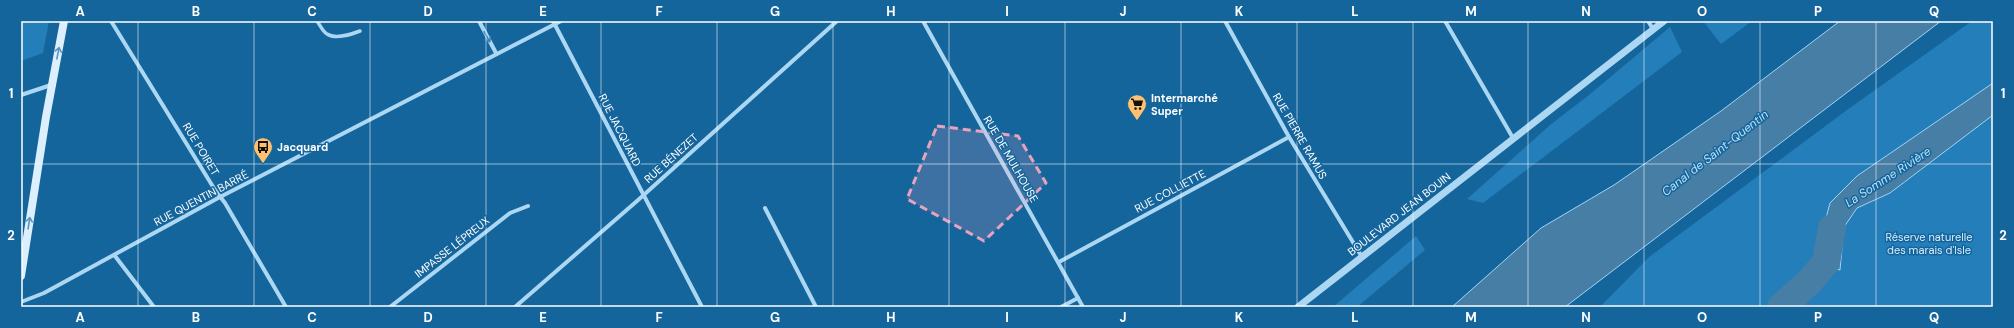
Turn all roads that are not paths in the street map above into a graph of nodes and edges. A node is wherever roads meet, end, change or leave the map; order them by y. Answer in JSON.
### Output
{"nodes":[{"id":1,"x":64,"y":21,"type":"edge"},
{"id":2,"x":111,"y":21,"type":"edge"},
{"id":3,"x":317,"y":21,"type":"edge"},
{"id":4,"x":479,"y":21,"type":"edge"},
{"id":5,"x":561,"y":21,"type":"edge"},
{"id":6,"x":837,"y":21,"type":"edge"},
{"id":7,"x":923,"y":21,"type":"edge"},
{"id":8,"x":1225,"y":21,"type":"edge"},
{"id":9,"x":1446,"y":21,"type":"edge"},
{"id":10,"x":1648,"y":21,"type":"edge"},
{"id":11,"x":1664,"y":21,"type":"edge"},
{"id":12,"x":554,"y":23,"type":"edge"},
{"id":13,"x":1653,"y":29,"type":"junction"},
{"id":14,"x":360,"y":31,"type":"dead end"},
{"id":15,"x":496,"y":53,"type":"junction"},
{"id":16,"x":52,"y":85,"type":"junction"},
{"id":17,"x":21,"y":95,"type":"edge"},
{"id":18,"x":1289,"y":137,"type":"junction"},
{"id":19,"x":1513,"y":138,"type":"junction"},
{"id":20,"x":644,"y":194,"type":"junction"},
{"id":21,"x":220,"y":197,"type":"junction"},
{"id":22,"x":528,"y":206,"type":"dead end"},
{"id":23,"x":766,"y":208,"type":"dead end"},
{"id":24,"x":115,"y":256,"type":"junction"},
{"id":25,"x":1362,"y":257,"type":"junction"},
{"id":26,"x":1059,"y":262,"type":"junction"},
{"id":27,"x":21,"y":276,"type":"edge"},
{"id":28,"x":1078,"y":298,"type":"junction"},
{"id":29,"x":21,"y":302,"type":"edge"},
{"id":30,"x":154,"y":307,"type":"edge"},
{"id":31,"x":286,"y":307,"type":"edge"},
{"id":32,"x":390,"y":307,"type":"edge"},
{"id":33,"x":515,"y":307,"type":"edge"},
{"id":34,"x":702,"y":307,"type":"edge"},
{"id":35,"x":816,"y":307,"type":"edge"},
{"id":36,"x":1061,"y":307,"type":"edge"},
{"id":37,"x":1083,"y":307,"type":"edge"},
{"id":38,"x":1298,"y":307,"type":"edge"}],
"edges":[{"from":16,"to":1,"type":"main road","one_way":true},
{"from":2,"to":21,"type":"street","name":"RUE POIRET"},
{"from":3,"to":14,"type":"street"},
{"from":4,"to":15,"type":"street","one_way":true},
{"from":5,"to":12,"type":"street","name":"RUE QUENTIN BARRÉ"},
{"from":6,"to":20,"type":"street","name":"RUE BÉNEZET"},
{"from":7,"to":26,"type":"street","name":"RUE DE MULHOUSE"},
{"from":8,"to":18,"type":"street","name":"RUE PIERRE RAMUS"},
{"from":9,"to":19,"type":"street"},
{"from":10,"to":13,"type":"street"},
{"from":11,"to":13,"type":"street","name":"BOULEVARD JEAN BOUIN"},
{"from":12,"to":15,"type":"street","name":"RUE QUENTIN BARRÉ"},
{"from":12,"to":20,"type":"street","name":"RUE JACQUARD"},
{"from":13,"to":19,"type":"street","name":"BOULEVARD JEAN BOUIN"},
{"from":15,"to":21,"type":"street","name":"RUE QUENTIN BARRÉ"},
{"from":16,"to":17,"type":"street"},
{"from":27,"to":16,"type":"main road","one_way":true},
{"from":18,"to":25,"type":"street","name":"RUE PIERRE RAMUS"},
{"from":18,"to":26,"type":"street","name":"RUE COLLIETTE"},
{"from":19,"to":25,"type":"street","name":"BOULEVARD JEAN BOUIN"},
{"from":20,"to":33,"type":"street","name":"RUE BÉNEZET"},
{"from":20,"to":34,"type":"street","name":"RUE JACQUARD"},
{"from":21,"to":24,"type":"street","name":"RUE QUENTIN BARRÉ"},
{"from":21,"to":31,"type":"street","name":"RUE POIRET"},
{"from":22,"to":32,"type":"street","name":"IMPASSE LÉPREUX"},
{"from":23,"to":35,"type":"street"},
{"from":24,"to":29,"type":"street","name":"RUE QUENTIN BARRÉ"},
{"from":24,"to":30,"type":"street"},
{"from":25,"to":38,"type":"street","name":"BOULEVARD JEAN BOUIN"},
{"from":26,"to":28,"type":"street","name":"RUE DE MULHOUSE"},
{"from":28,"to":36,"type":"street"},
{"from":28,"to":37,"type":"street","name":"RUE DE MULHOUSE"}]}
